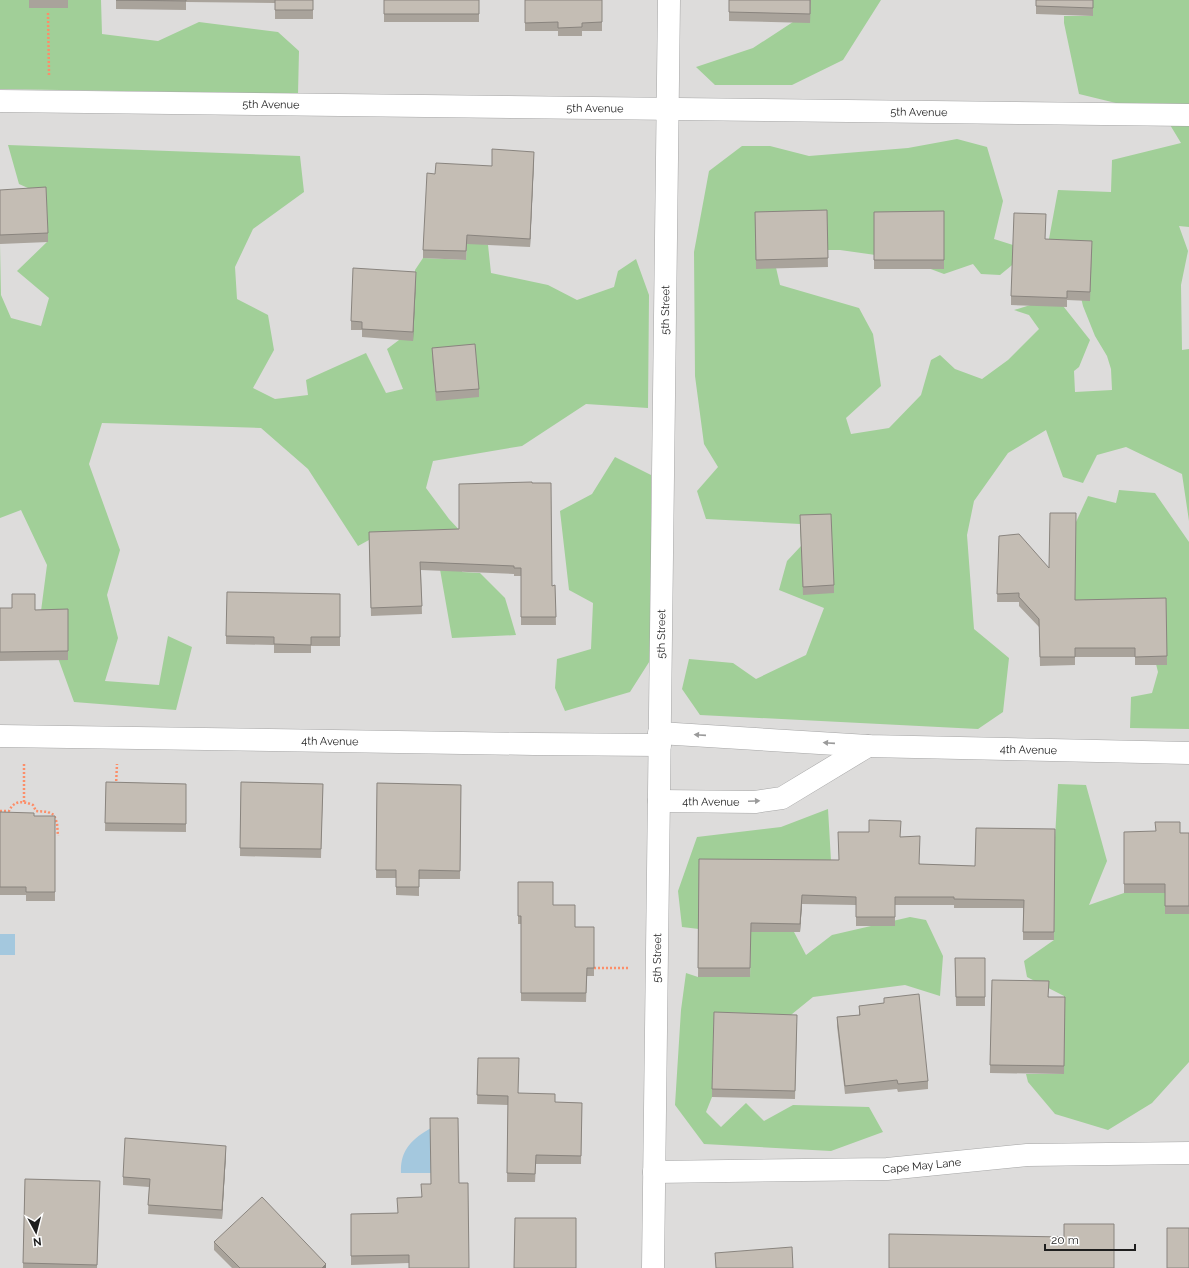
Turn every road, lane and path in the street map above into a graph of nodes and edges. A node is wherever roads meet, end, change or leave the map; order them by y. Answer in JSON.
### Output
{"nodes":[{"id":1,"x":669,"y":0,"type":"edge"},
{"id":2,"x":48,"y":13,"type":"dead end"},
{"id":3,"x":49,"y":79,"type":"dead end"},
{"id":4,"x":0,"y":101,"type":"edge"},
{"id":5,"x":668,"y":109,"type":"junction"},
{"id":6,"x":1189,"y":115,"type":"edge"},
{"id":7,"x":0,"y":736,"type":"edge"},
{"id":8,"x":25,"y":736,"type":"junction"},
{"id":9,"x":659,"y":739,"type":"junction"},
{"id":10,"x":868,"y":746,"type":"junction"},
{"id":11,"x":1189,"y":753,"type":"edge"},
{"id":12,"x":659,"y":801,"type":"junction"},
{"id":13,"x":24,"y":802,"type":"junction"},
{"id":14,"x":0,"y":811,"type":"edge"},
{"id":15,"x":58,"y":836,"type":"dead end"},
{"id":16,"x":594,"y":968,"type":"edge"},
{"id":17,"x":656,"y":968,"type":"junction"},
{"id":18,"x":1189,"y":1153,"type":"edge"},
{"id":19,"x":654,"y":1172,"type":"junction"},
{"id":20,"x":653,"y":1268,"type":"edge"}],
"edges":[{"from":1,"to":5,"type":"street","name":"5th Street"},
{"from":2,"to":3,"type":"path"},
{"from":4,"to":5,"type":"street","name":"5th Avenue"},
{"from":5,"to":6,"type":"street","name":"5th Avenue"},
{"from":5,"to":9,"type":"street","name":"5th Street"},
{"from":7,"to":8,"type":"street","name":"4th Avenue"},
{"from":8,"to":9,"type":"street","name":"4th Avenue"},
{"from":8,"to":13,"type":"path"},
{"from":10,"to":9,"type":"street","name":"4th Avenue","one_way":true},
{"from":9,"to":12,"type":"street","name":"5th Street"},
{"from":10,"to":11,"type":"street","name":"4th Avenue"},
{"from":12,"to":10,"type":"street","name":"4th Avenue","one_way":true},
{"from":12,"to":17,"type":"street","name":"5th Street"},
{"from":13,"to":14,"type":"path"},
{"from":13,"to":15,"type":"path"},
{"from":16,"to":17,"type":"path"},
{"from":17,"to":19,"type":"street","name":"5th Street"},
{"from":18,"to":19,"type":"street","name":"Cape May Lane"},
{"from":19,"to":20,"type":"street","name":"5th Street"}]}
